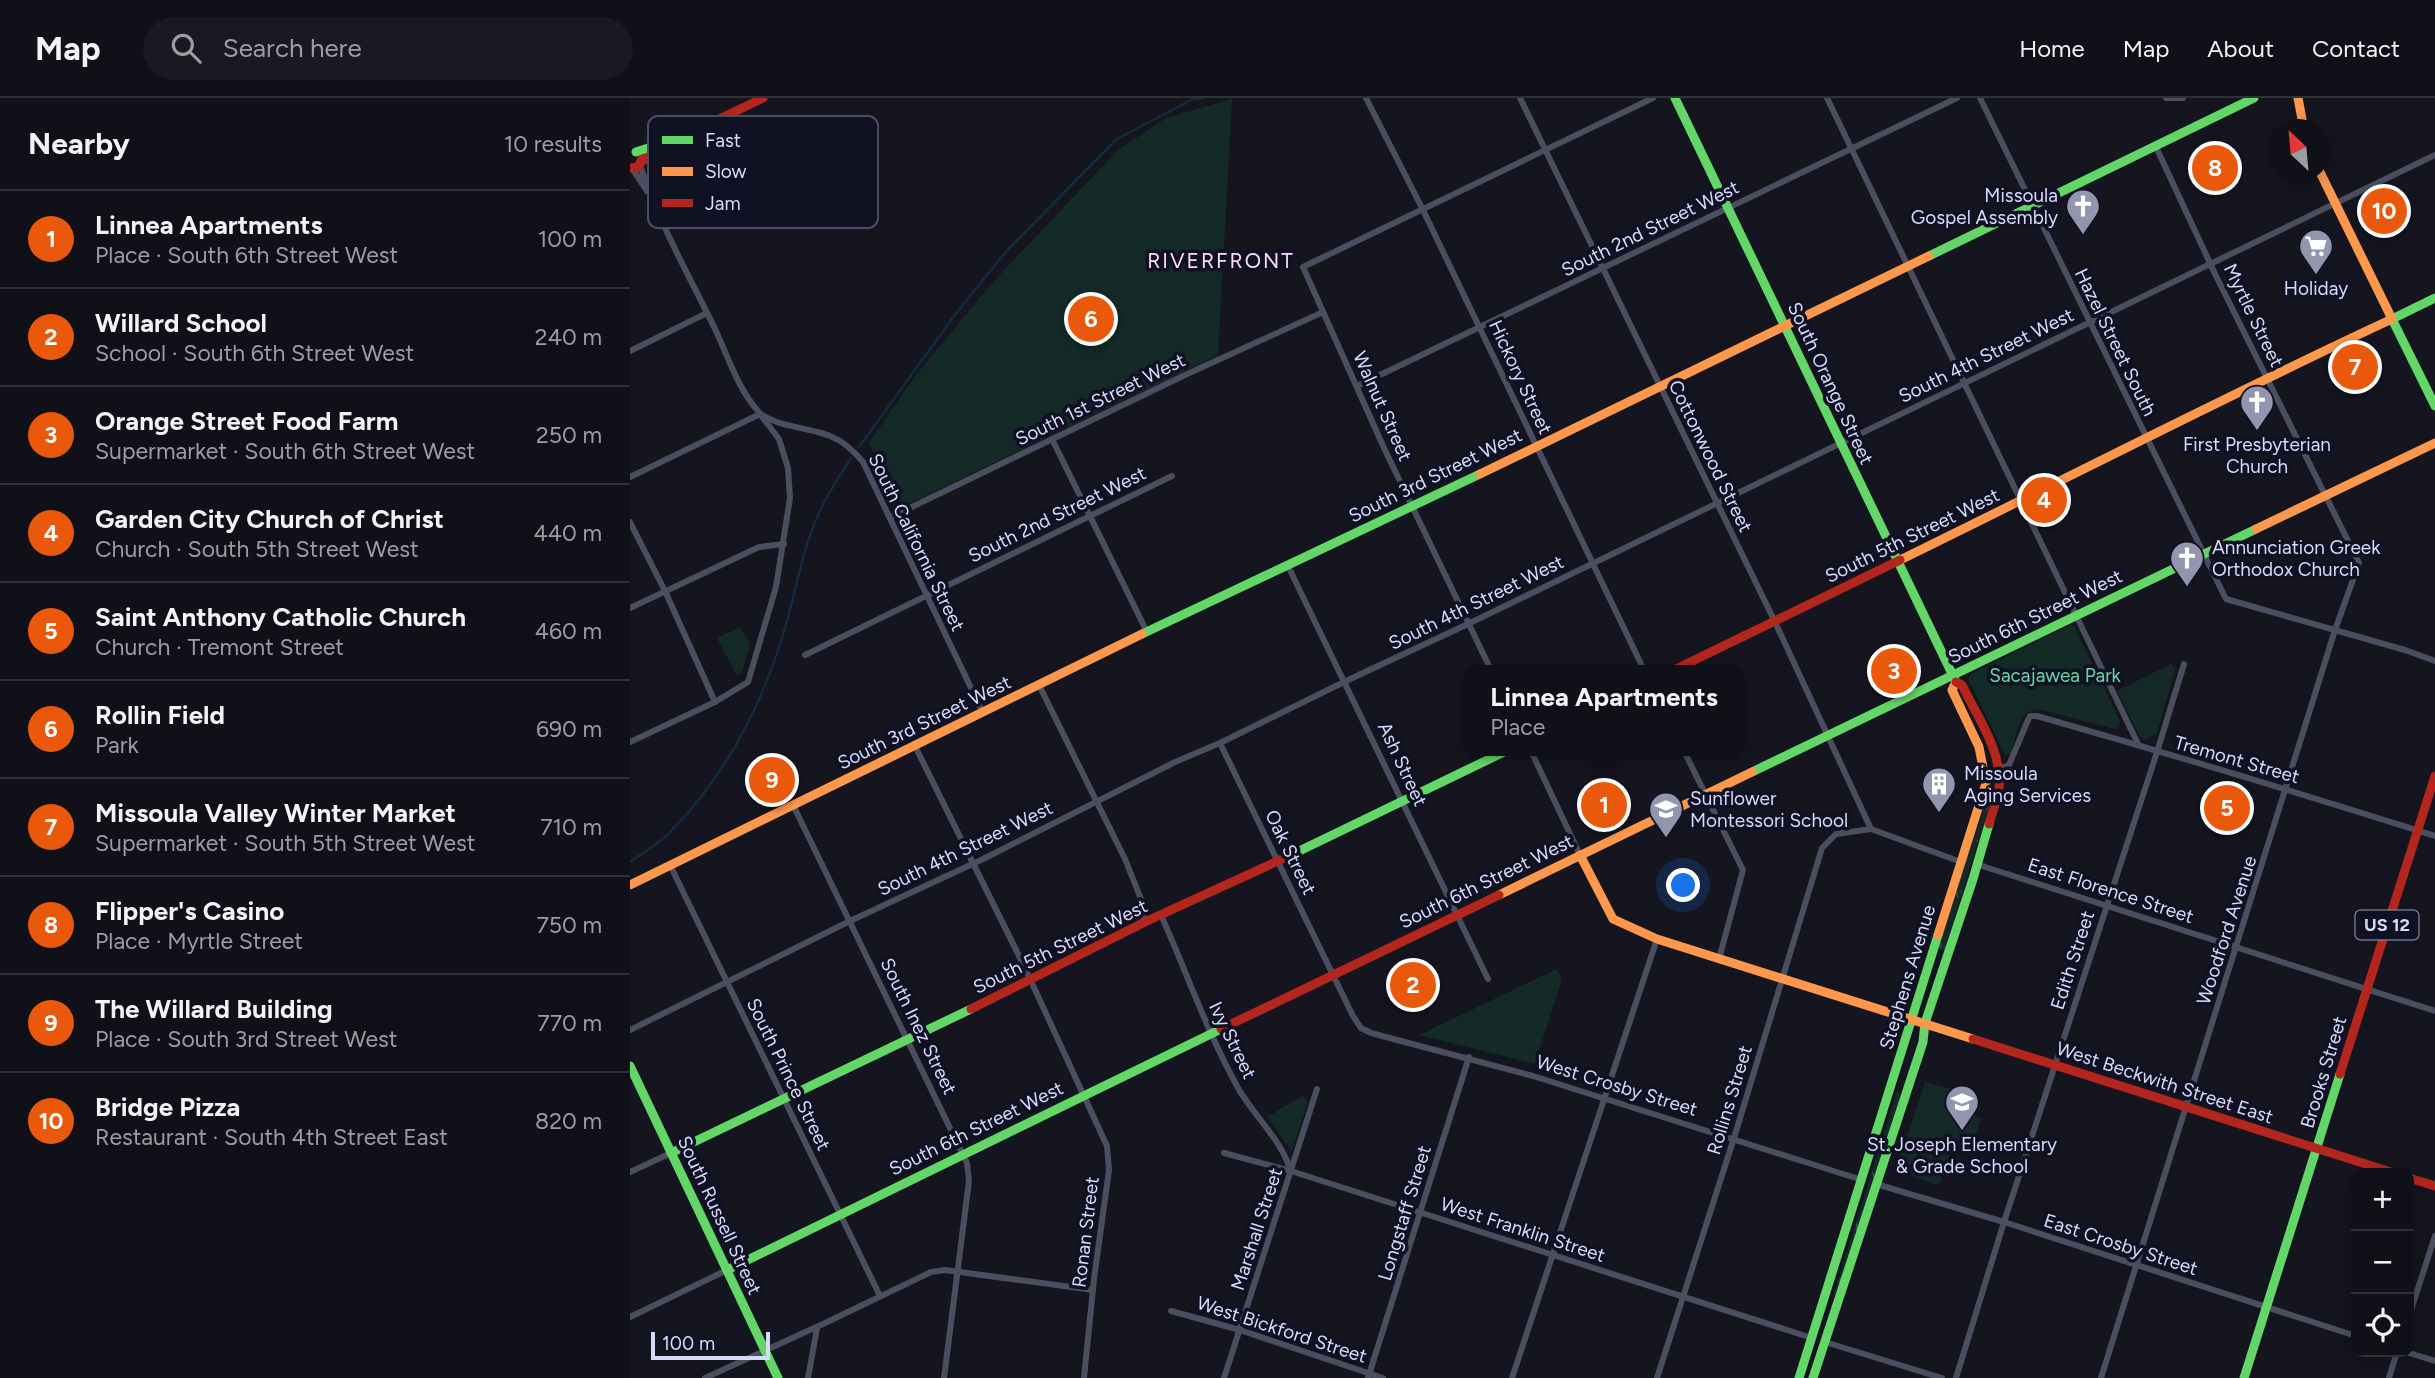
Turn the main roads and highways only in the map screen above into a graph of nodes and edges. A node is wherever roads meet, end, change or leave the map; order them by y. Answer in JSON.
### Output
{"nodes":[{"id":1,"x":763,"y":98,"type":"edge"},
{"id":2,"x":1675,"y":98,"type":"edge"},
{"id":3,"x":2255,"y":98,"type":"edge"},
{"id":4,"x":2298,"y":98,"type":"edge"},
{"id":5,"x":746,"y":102,"type":"edge"},
{"id":6,"x":720,"y":116,"type":"edge"},
{"id":7,"x":2302,"y":119,"type":"edge"},
{"id":8,"x":632,"y":150,"type":"edge"},
{"id":9,"x":636,"y":166,"type":"edge"},
{"id":10,"x":2325,"y":182,"type":"edge"},
{"id":11,"x":2435,"y":299,"type":"edge"},
{"id":12,"x":2392,"y":319,"type":"junction"},
{"id":13,"x":1784,"y":325,"type":"junction"},
{"id":14,"x":2435,"y":406,"type":"edge"},
{"id":15,"x":2435,"y":443,"type":"edge"},
{"id":16,"x":1896,"y":562,"type":"junction"},
{"id":17,"x":1685,"y":665,"type":"edge"},
{"id":18,"x":1954,"y":679,"type":"junction"},
{"id":19,"x":1496,"y":756,"type":"edge"},
{"id":20,"x":2435,"y":776,"type":"edge"},
{"id":21,"x":1580,"y":855,"type":"junction"},
{"id":22,"x":630,"y":885,"type":"edge"},
{"id":23,"x":1912,"y":1019,"type":"junction"},
{"id":24,"x":1925,"y":1023,"type":"junction"},
{"id":25,"x":630,"y":1066,"type":"edge"},
{"id":26,"x":2318,"y":1149,"type":"junction"},
{"id":27,"x":671,"y":1153,"type":"junction"},
{"id":28,"x":2378,"y":1168,"type":"edge"},
{"id":29,"x":2414,"y":1180,"type":"edge"},
{"id":30,"x":2435,"y":1186,"type":"edge"},
{"id":31,"x":727,"y":1270,"type":"junction"},
{"id":32,"x":1812,"y":1338,"type":"junction"},
{"id":33,"x":1825,"y":1342,"type":"junction"},
{"id":34,"x":778,"y":1378,"type":"edge"},
{"id":35,"x":1799,"y":1378,"type":"edge"},
{"id":36,"x":1813,"y":1378,"type":"edge"},
{"id":37,"x":2244,"y":1378,"type":"edge"}],
"edges":[{"from":1,"to":5,"type":"main road"},
{"from":2,"to":13,"type":"main road","name":"South Orange Street"},
{"from":3,"to":13,"type":"main road","name":"South 3rd Street West"},
{"from":4,"to":7,"type":"main road"},
{"from":5,"to":6,"type":"main road"},
{"from":8,"to":9,"type":"main road"},
{"from":10,"to":12,"type":"main road"},
{"from":11,"to":12,"type":"main road","name":"South 5th Street West"},
{"from":12,"to":14,"type":"main road"},
{"from":12,"to":16,"type":"main road","name":"South 5th Street West"},
{"from":13,"to":16,"type":"main road","name":"South Orange Street"},
{"from":13,"to":22,"type":"main road","name":"South 3rd Street West"},
{"from":15,"to":18,"type":"main road","name":"South 6th Street West"},
{"from":16,"to":17,"type":"main road","name":"South 5th Street West"},
{"from":16,"to":18,"type":"main road","name":"South Orange Street"},
{"from":18,"to":21,"type":"main road","name":"South 6th Street West"},
{"from":18,"to":23,"type":"main road","name":"Stephens Avenue"},
{"from":18,"to":24,"type":"main road","name":"Stephens Avenue"},
{"from":19,"to":27,"type":"main road","name":"South 5th Street West"},
{"from":20,"to":26,"type":"main road","name":"Brooks Street","number":"US 12"},
{"from":21,"to":23,"type":"main road","name":"West Beckwith Street East"},
{"from":21,"to":31,"type":"main road","name":"South 6th Street West"},
{"from":23,"to":24,"type":"main road","name":"West Beckwith Street East"},
{"from":23,"to":32,"type":"main road","name":"Stephens Avenue"},
{"from":24,"to":26,"type":"main road","name":"West Beckwith Street East"},
{"from":24,"to":33,"type":"main road","name":"Stephens Avenue"},
{"from":25,"to":27,"type":"main road","name":"South Russell Street"},
{"from":26,"to":28,"type":"main road","name":"West Beckwith Street East"},
{"from":26,"to":37,"type":"main road","name":"Brooks Street","number":"US 12"},
{"from":27,"to":31,"type":"main road","name":"South Russell Street"},
{"from":29,"to":30,"type":"main road"},
{"from":31,"to":34,"type":"main road","name":"South Russell Street"},
{"from":32,"to":33,"type":"main road"},
{"from":32,"to":35,"type":"main road","name":"Stephens Avenue"},
{"from":33,"to":36,"type":"main road","name":"Stephens Avenue"}]}
